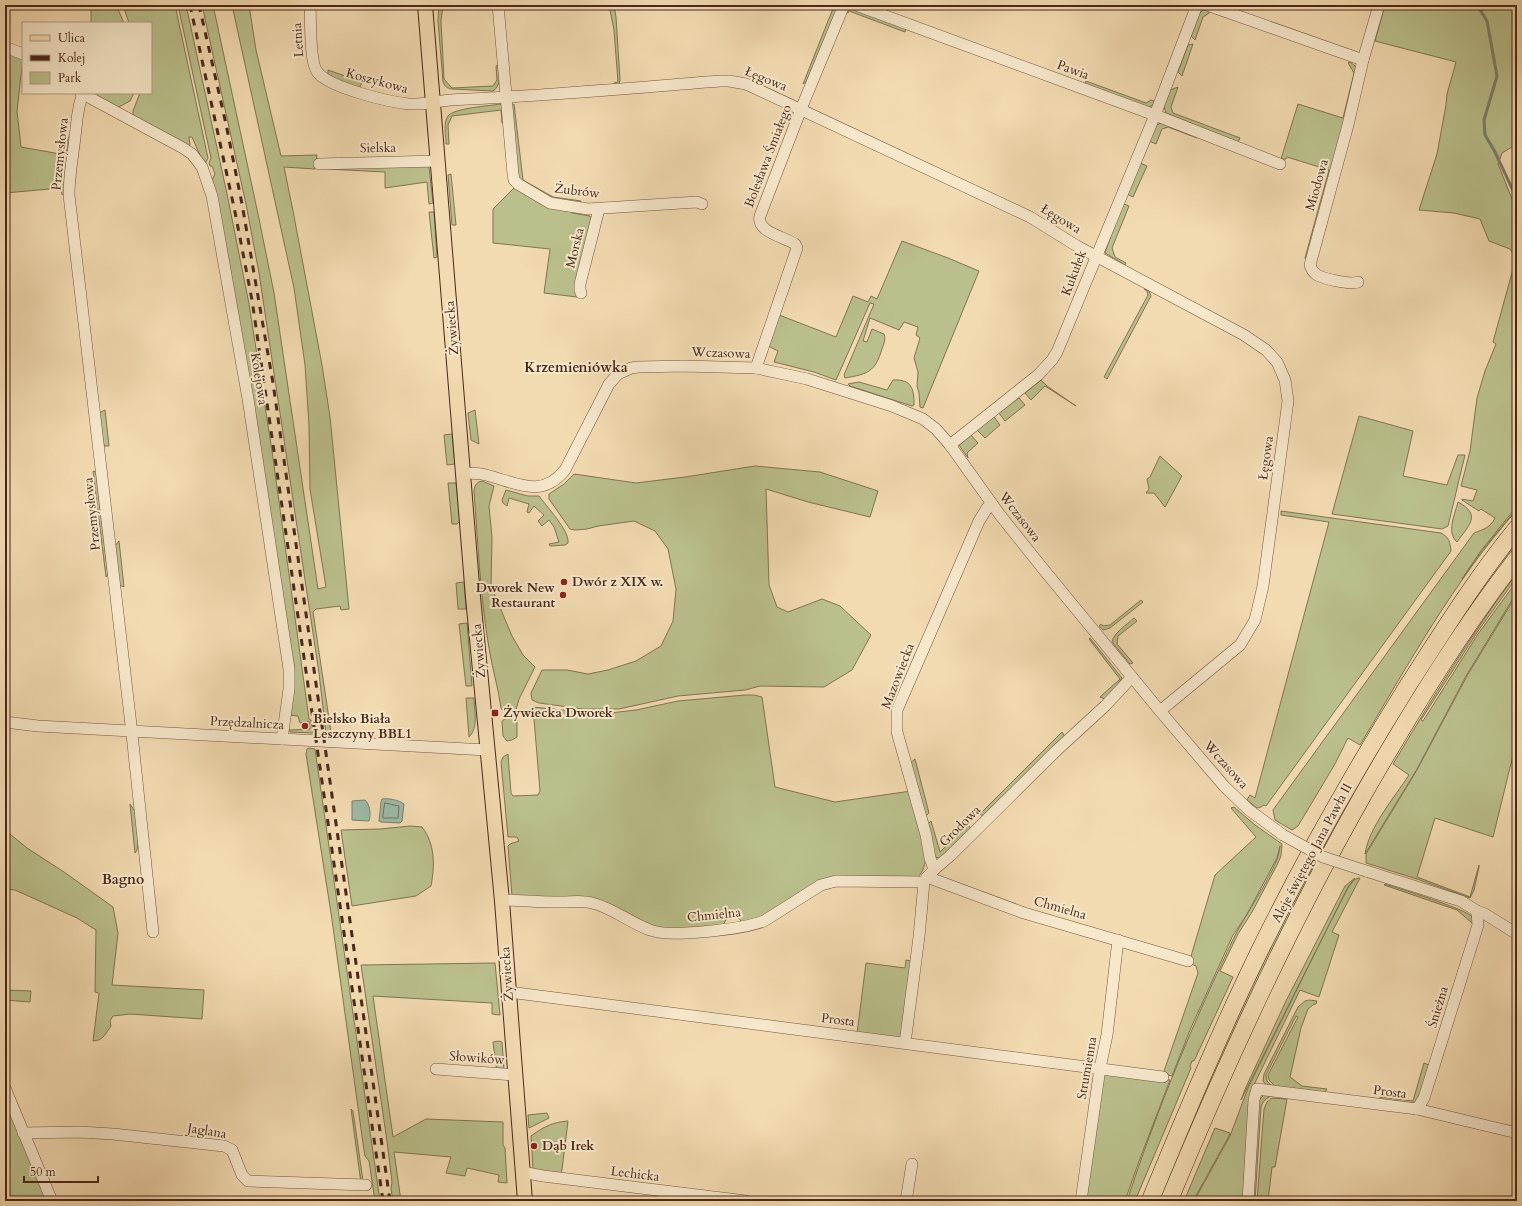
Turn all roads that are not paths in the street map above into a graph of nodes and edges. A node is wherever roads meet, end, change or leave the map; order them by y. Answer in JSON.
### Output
{"nodes":[{"id":1,"x":310,"y":5,"type":"edge"},
{"id":2,"x":425,"y":5,"type":"edge"},
{"id":3,"x":498,"y":5,"type":"edge"},
{"id":4,"x":844,"y":5,"type":"edge"},
{"id":5,"x":856,"y":5,"type":"edge"},
{"id":6,"x":1197,"y":5,"type":"edge"},
{"id":7,"x":1207,"y":5,"type":"edge"},
{"id":8,"x":1379,"y":5,"type":"edge"},
{"id":9,"x":5,"y":47,"type":"edge"},
{"id":10,"x":22,"y":54,"type":"edge"},
{"id":11,"x":1363,"y":60,"type":"junction"},
{"id":12,"x":317,"y":72,"type":"joint"},
{"id":13,"x":82,"y":94,"type":"edge"},
{"id":14,"x":505,"y":97,"type":"junction"},
{"id":15,"x":433,"y":102,"type":"junction"},
{"id":16,"x":801,"y":109,"type":"junction"},
{"id":17,"x":1155,"y":115,"type":"junction"},
{"id":18,"x":438,"y":161,"type":"junction"},
{"id":19,"x":319,"y":164,"type":"dead end"},
{"id":20,"x":1280,"y":164,"type":"dead end"},
{"id":21,"x":702,"y":204,"type":"dead end"},
{"id":22,"x":599,"y":209,"type":"junction"},
{"id":23,"x":1096,"y":256,"type":"junction"},
{"id":24,"x":1358,"y":282,"type":"dead end"},
{"id":25,"x":582,"y":294,"type":"dead end"},
{"id":26,"x":756,"y":368,"type":"junction"},
{"id":27,"x":950,"y":445,"type":"junction"},
{"id":28,"x":464,"y":473,"type":"junction"},
{"id":29,"x":992,"y":504,"type":"junction"},
{"id":30,"x":1517,"y":528,"type":"edge"},
{"id":31,"x":1517,"y":558,"type":"edge"},
{"id":32,"x":1132,"y":677,"type":"junction"},
{"id":33,"x":1160,"y":711,"type":"junction"},
{"id":34,"x":5,"y":722,"type":"edge"},
{"id":35,"x":131,"y":731,"type":"junction"},
{"id":36,"x":282,"y":739,"type":"junction"},
{"id":37,"x":487,"y":750,"type":"junction"},
{"id":38,"x":928,"y":876,"type":"junction"},
{"id":39,"x":502,"y":901,"type":"junction"},
{"id":40,"x":1477,"y":911,"type":"junction"},
{"id":41,"x":153,"y":932,"type":"dead end"},
{"id":42,"x":1517,"y":934,"type":"edge"},
{"id":43,"x":1118,"y":940,"type":"junction"},
{"id":44,"x":1188,"y":961,"type":"dead end"},
{"id":45,"x":509,"y":992,"type":"junction"},
{"id":46,"x":905,"y":1043,"type":"junction"},
{"id":47,"x":1100,"y":1068,"type":"junction"},
{"id":48,"x":436,"y":1070,"type":"dead end"},
{"id":49,"x":515,"y":1075,"type":"junction"},
{"id":50,"x":1163,"y":1076,"type":"dead end"},
{"id":51,"x":5,"y":1088,"type":"edge"},
{"id":52,"x":1417,"y":1109,"type":"junction"},
{"id":53,"x":23,"y":1133,"type":"junction"},
{"id":54,"x":1517,"y":1133,"type":"edge"},
{"id":55,"x":912,"y":1164,"type":"dead end"},
{"id":56,"x":522,"y":1172,"type":"junction"},
{"id":57,"x":366,"y":1186,"type":"dead end"},
{"id":58,"x":52,"y":1201,"type":"edge"},
{"id":59,"x":525,"y":1201,"type":"edge"},
{"id":60,"x":746,"y":1201,"type":"edge"},
{"id":61,"x":906,"y":1201,"type":"edge"},
{"id":62,"x":1081,"y":1201,"type":"edge"},
{"id":63,"x":1150,"y":1201,"type":"edge"},
{"id":64,"x":1169,"y":1201,"type":"edge"},
{"id":65,"x":1248,"y":1201,"type":"edge"}],
"edges":[{"from":1,"to":12,"type":"street","name":"Letnia"},
{"from":2,"to":15,"type":"main road","name":"Żywiecka"},
{"from":3,"to":14,"type":"street"},
{"from":4,"to":16,"type":"street","name":"Bolesława Śmiałego"},
{"from":5,"to":17,"type":"street","name":"Pawia"},
{"from":6,"to":17,"type":"street","name":"Kukułek"},
{"from":7,"to":11,"type":"street"},
{"from":8,"to":11,"type":"street","name":"Miodowa"},
{"from":9,"to":10,"type":"street"},
{"from":11,"to":24,"type":"street","name":"Miodowa"},
{"from":12,"to":15,"type":"street","name":"Koszykowa"},
{"from":13,"to":35,"type":"street","name":"Przemysłowa"},
{"from":13,"to":36,"type":"street","name":"Kolejowa"},
{"from":14,"to":15,"type":"street","name":"Łęgowa"},
{"from":14,"to":16,"type":"street","name":"Łęgowa"},
{"from":14,"to":22,"type":"street","name":"Żubrów"},
{"from":15,"to":18,"type":"main road","name":"Żywiecka"},
{"from":16,"to":23,"type":"street","name":"Łęgowa"},
{"from":16,"to":26,"type":"street","name":"Bolesława Śmiałego"},
{"from":17,"to":20,"type":"street","name":"Pawia"},
{"from":17,"to":23,"type":"street","name":"Kukułek"},
{"from":18,"to":19,"type":"street","name":"Sielska"},
{"from":18,"to":28,"type":"main road","name":"Żywiecka"},
{"from":21,"to":22,"type":"street","name":"Żubrów"},
{"from":22,"to":25,"type":"street","name":"Morska"},
{"from":23,"to":27,"type":"street","name":"Kukułek"},
{"from":23,"to":33,"type":"street","name":"Łęgowa"},
{"from":26,"to":27,"type":"street","name":"Wczasowa"},
{"from":26,"to":28,"type":"street","name":"Wczasowa"},
{"from":27,"to":29,"type":"street","name":"Wczasowa"},
{"from":28,"to":37,"type":"main road","name":"Żywiecka"},
{"from":29,"to":32,"type":"street","name":"Wczasowa"},
{"from":29,"to":38,"type":"street","name":"Mazowiecka"},
{"from":30,"to":63,"type":"highway","name":"Aleje świętego Jana Pawła II"},
{"from":31,"to":64,"type":"highway","name":"Aleje świętego Jana Pawła II"},
{"from":32,"to":33,"type":"street","name":"Wczasowa"},
{"from":32,"to":38,"type":"street","name":"Grodowa"},
{"from":33,"to":40,"type":"street","name":"Wczasowa","bridge":true},
{"from":34,"to":35,"type":"street","name":"Przędzalnicza"},
{"from":35,"to":36,"type":"street","name":"Przędzalnicza"},
{"from":35,"to":41,"type":"street","name":"Przemysłowa"},
{"from":36,"to":37,"type":"street","name":"Przędzalnicza"},
{"from":37,"to":39,"type":"main road","name":"Żywiecka"},
{"from":38,"to":39,"type":"street","name":"Chmielna"},
{"from":38,"to":43,"type":"street","name":"Chmielna"},
{"from":38,"to":46,"type":"street"},
{"from":39,"to":45,"type":"main road","name":"Żywiecka"},
{"from":40,"to":42,"type":"street","name":"Wczasowa"},
{"from":40,"to":52,"type":"street","name":"Śnieżna"},
{"from":43,"to":44,"type":"street","name":"Chmielna"},
{"from":43,"to":47,"type":"street","name":"Strumienna"},
{"from":45,"to":46,"type":"street","name":"Prosta"},
{"from":45,"to":49,"type":"main road","name":"Żywiecka"},
{"from":46,"to":47,"type":"street","name":"Prosta"},
{"from":47,"to":50,"type":"street","name":"Prosta"},
{"from":47,"to":62,"type":"street","name":"Strumienna"},
{"from":48,"to":49,"type":"street","name":"Słowików"},
{"from":49,"to":56,"type":"main road","name":"Żywiecka"},
{"from":51,"to":53,"type":"street"},
{"from":52,"to":54,"type":"street","name":"Prosta"},
{"from":52,"to":65,"type":"street","name":"Prosta"},
{"from":53,"to":57,"type":"street","name":"Jaglana"},
{"from":53,"to":58,"type":"street"},
{"from":55,"to":61,"type":"street"},
{"from":56,"to":59,"type":"main road","name":"Żywiecka"},
{"from":56,"to":60,"type":"street","name":"Lechicka"}]}
